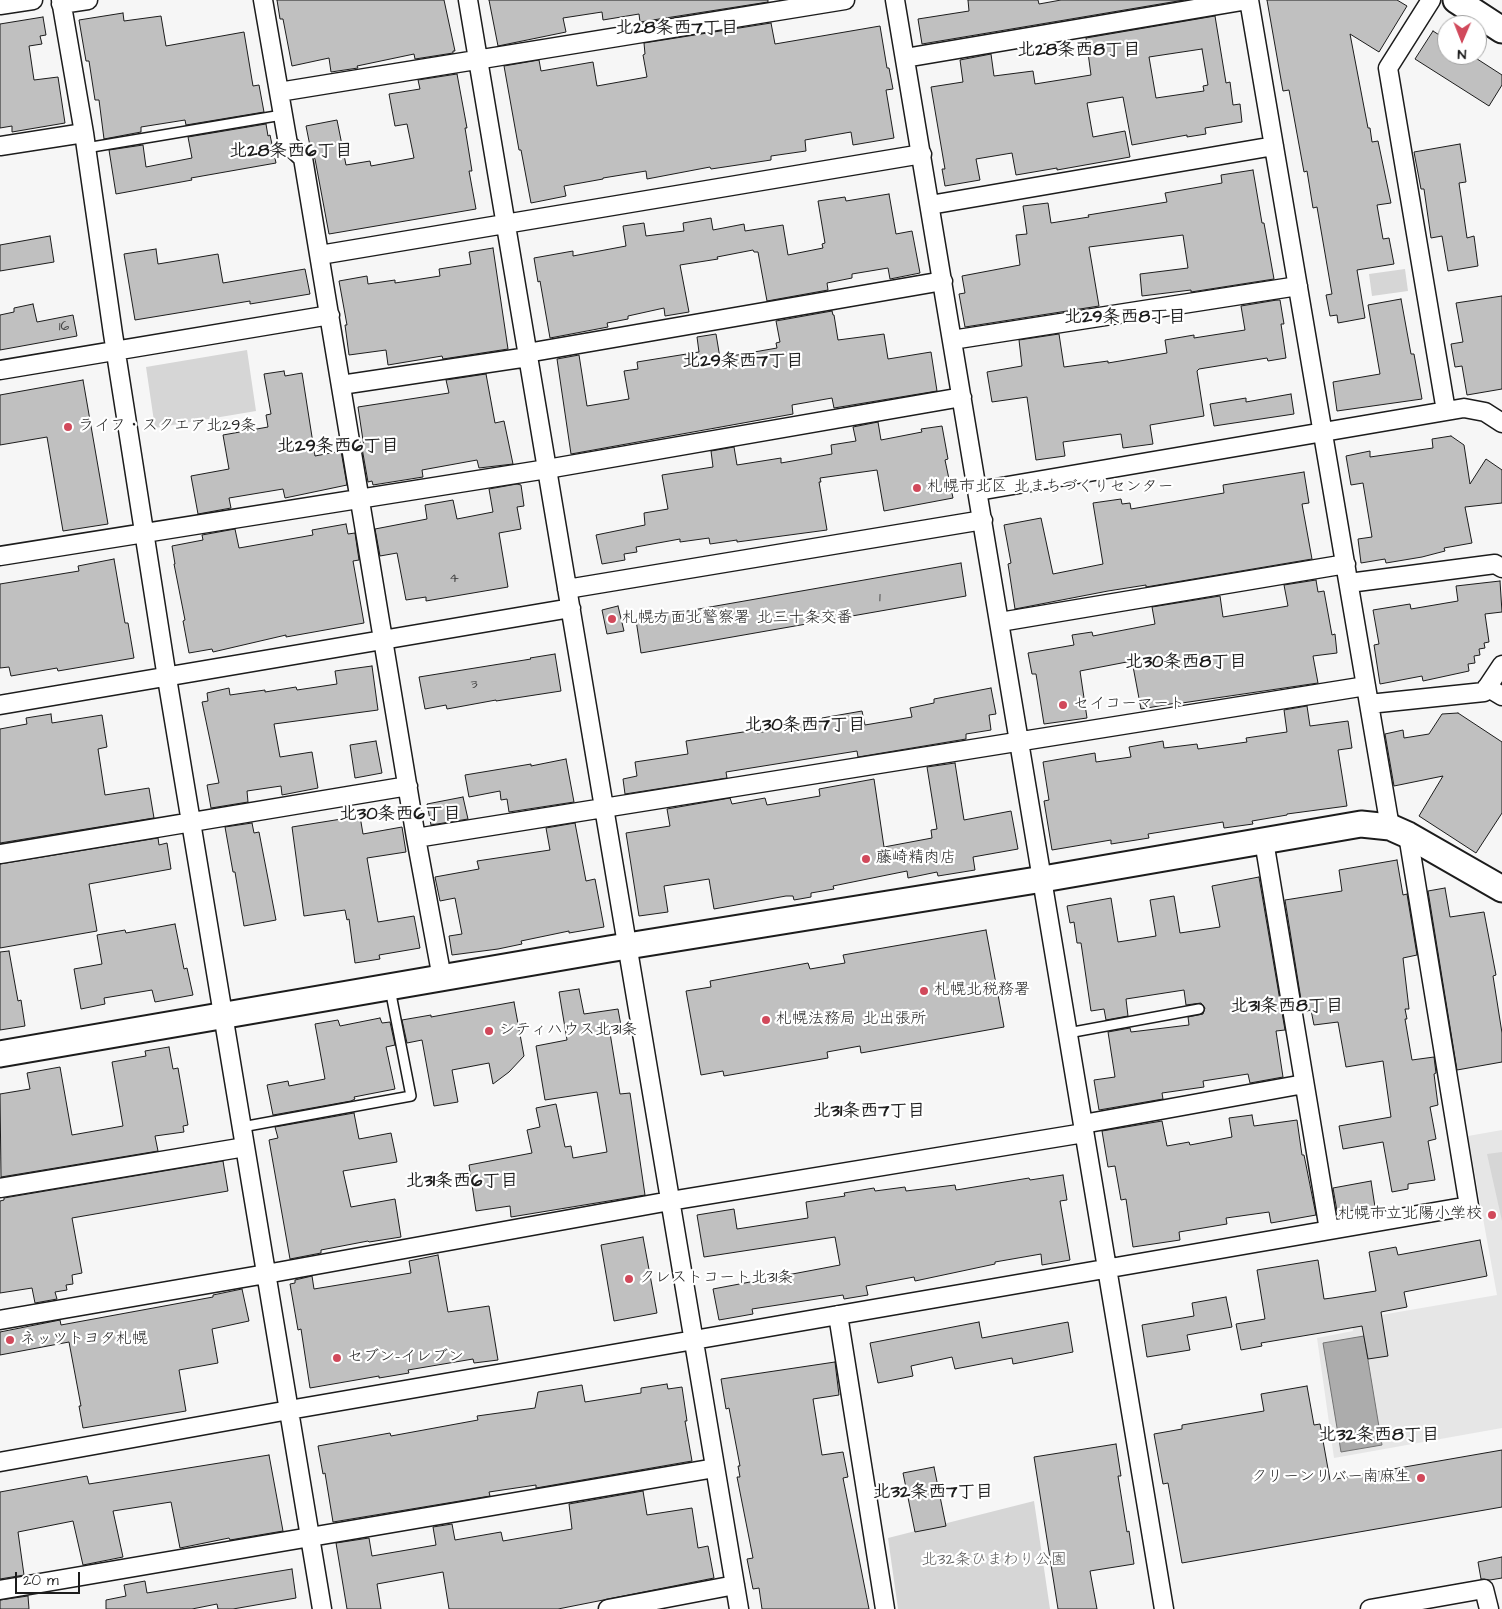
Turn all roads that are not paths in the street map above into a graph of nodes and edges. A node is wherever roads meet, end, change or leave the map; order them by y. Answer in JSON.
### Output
{"nodes":[{"id":1,"x":32,"y":0,"type":"edge"},
{"id":2,"x":88,"y":0,"type":"edge"},
{"id":3,"x":263,"y":0,"type":"edge"},
{"id":4,"x":468,"y":0,"type":"edge"},
{"id":5,"x":845,"y":0,"type":"edge"},
{"id":6,"x":896,"y":0,"type":"edge"},
{"id":7,"x":1249,"y":0,"type":"edge"},
{"id":8,"x":1431,"y":0,"type":"edge"},
{"id":9,"x":1456,"y":0,"type":"edge"},
{"id":10,"x":61,"y":2,"type":"edge"},
{"id":11,"x":0,"y":6,"type":"edge"},
{"id":12,"x":1502,"y":30,"type":"edge"},
{"id":13,"x":905,"y":58,"type":"junction"},
{"id":14,"x":478,"y":59,"type":"junction"},
{"id":15,"x":279,"y":92,"type":"junction"},
{"id":16,"x":282,"y":115,"type":"junction"},
{"id":17,"x":85,"y":140,"type":"junction"},
{"id":18,"x":0,"y":146,"type":"edge"},
{"id":19,"x":1274,"y":146,"type":"junction"},
{"id":20,"x":922,"y":154,"type":"junction"},
{"id":21,"x":930,"y":205,"type":"junction"},
{"id":22,"x":506,"y":224,"type":"junction"},
{"id":23,"x":320,"y":255,"type":"junction"},
{"id":24,"x":943,"y":282,"type":"junction"},
{"id":25,"x":1298,"y":286,"type":"junction"},
{"id":26,"x":330,"y":314,"type":"junction"},
{"id":27,"x":952,"y":340,"type":"junction"},
{"id":28,"x":116,"y":351,"type":"junction"},
{"id":29,"x":528,"y":355,"type":"junction"},
{"id":30,"x":0,"y":370,"type":"edge"},
{"id":31,"x":341,"y":385,"type":"junction"},
{"id":32,"x":962,"y":396,"type":"junction"},
{"id":33,"x":1446,"y":412,"type":"junction"},
{"id":34,"x":1502,"y":423,"type":"edge"},
{"id":35,"x":1324,"y":433,"type":"junction"},
{"id":36,"x":547,"y":469,"type":"junction"},
{"id":37,"x":978,"y":491,"type":"junction"},
{"id":38,"x":361,"y":499,"type":"junction"},
{"id":39,"x":983,"y":520,"type":"junction"},
{"id":40,"x":144,"y":534,"type":"junction"},
{"id":41,"x":0,"y":556,"type":"edge"},
{"id":42,"x":1346,"y":564,"type":"junction"},
{"id":43,"x":1502,"y":568,"type":"edge"},
{"id":44,"x":1349,"y":583,"type":"junction"},
{"id":45,"x":567,"y":589,"type":"junction"},
{"id":46,"x":571,"y":608,"type":"junction"},
{"id":47,"x":1000,"y":622,"type":"junction"},
{"id":48,"x":384,"y":640,"type":"junction"},
{"id":49,"x":1502,"y":665,"type":"edge"},
{"id":50,"x":167,"y":678,"type":"junction"},
{"id":51,"x":1366,"y":686,"type":"junction"},
{"id":52,"x":1495,"y":691,"type":"edge"},
{"id":53,"x":1369,"y":704,"type":"junction"},
{"id":54,"x":0,"y":705,"type":"edge"},
{"id":55,"x":1020,"y":742,"type":"junction"},
{"id":56,"x":408,"y":786,"type":"junction"},
{"id":57,"x":605,"y":809,"type":"junction"},
{"id":58,"x":191,"y":823,"type":"junction"},
{"id":59,"x":1399,"y":831,"type":"junction"},
{"id":60,"x":416,"y":838,"type":"junction"},
{"id":61,"x":1264,"y":841,"type":"junction"},
{"id":62,"x":0,"y":854,"type":"edge"},
{"id":63,"x":1043,"y":879,"type":"junction"},
{"id":64,"x":1502,"y":889,"type":"edge"},
{"id":65,"x":628,"y":946,"type":"junction"},
{"id":66,"x":442,"y":978,"type":"junction"},
{"id":67,"x":390,"y":987,"type":"junction"},
{"id":68,"x":1199,"y":1009,"type":"dead end"},
{"id":69,"x":223,"y":1015,"type":"junction"},
{"id":70,"x":1068,"y":1033,"type":"junction"},
{"id":71,"x":0,"y":1054,"type":"edge"},
{"id":72,"x":1304,"y":1084,"type":"junction"},
{"id":73,"x":242,"y":1127,"type":"junction"},
{"id":74,"x":1083,"y":1128,"type":"junction"},
{"id":75,"x":245,"y":1147,"type":"junction"},
{"id":76,"x":0,"y":1188,"type":"edge"},
{"id":77,"x":670,"y":1201,"type":"junction"},
{"id":78,"x":1329,"y":1230,"type":"junction"},
{"id":79,"x":1106,"y":1269,"type":"junction"},
{"id":80,"x":266,"y":1274,"type":"junction"},
{"id":81,"x":838,"y":1315,"type":"junction"},
{"id":82,"x":0,"y":1320,"type":"edge"},
{"id":83,"x":694,"y":1340,"type":"junction"},
{"id":84,"x":289,"y":1410,"type":"junction"},
{"id":85,"x":0,"y":1462,"type":"edge"},
{"id":86,"x":715,"y":1468,"type":"junction"},
{"id":87,"x":311,"y":1536,"type":"junction"},
{"id":88,"x":735,"y":1585,"type":"junction"},
{"id":89,"x":0,"y":1590,"type":"edge"},
{"id":90,"x":322,"y":1609,"type":"edge"},
{"id":91,"x":608,"y":1609,"type":"edge"},
{"id":92,"x":739,"y":1609,"type":"edge"},
{"id":93,"x":885,"y":1609,"type":"edge"},
{"id":94,"x":1164,"y":1609,"type":"edge"},
{"id":95,"x":1370,"y":1609,"type":"edge"},
{"id":96,"x":1489,"y":1609,"type":"edge"}],
"edges":[{"from":1,"to":11,"type":"street"},
{"from":2,"to":10,"type":"street"},
{"from":3,"to":15,"type":"street"},
{"from":4,"to":14,"type":"street"},
{"from":5,"to":14,"type":"street"},
{"from":6,"to":13,"type":"street"},
{"from":7,"to":13,"type":"street"},
{"from":7,"to":19,"type":"street"},
{"from":8,"to":33,"type":"street"},
{"from":9,"to":12,"type":"street"},
{"from":10,"to":17,"type":"street"},
{"from":13,"to":20,"type":"street"},
{"from":14,"to":15,"type":"street"},
{"from":14,"to":22,"type":"street"},
{"from":15,"to":16,"type":"street"},
{"from":16,"to":17,"type":"lane"},
{"from":16,"to":23,"type":"street"},
{"from":17,"to":18,"type":"street"},
{"from":17,"to":28,"type":"street"},
{"from":19,"to":21,"type":"street"},
{"from":19,"to":25,"type":"street"},
{"from":20,"to":21,"type":"street"},
{"from":20,"to":22,"type":"street"},
{"from":21,"to":24,"type":"street"},
{"from":22,"to":23,"type":"street"},
{"from":22,"to":29,"type":"street"},
{"from":23,"to":26,"type":"street"},
{"from":24,"to":27,"type":"street"},
{"from":24,"to":29,"type":"street"},
{"from":25,"to":27,"type":"street"},
{"from":25,"to":35,"type":"street"},
{"from":26,"to":28,"type":"street"},
{"from":26,"to":31,"type":"street"},
{"from":27,"to":32,"type":"street"},
{"from":28,"to":30,"type":"street"},
{"from":28,"to":40,"type":"street"},
{"from":29,"to":31,"type":"street"},
{"from":29,"to":36,"type":"street"},
{"from":31,"to":38,"type":"street"},
{"from":32,"to":36,"type":"street"},
{"from":32,"to":37,"type":"street"},
{"from":33,"to":34,"type":"street"},
{"from":33,"to":35,"type":"street"},
{"from":35,"to":37,"type":"street"},
{"from":35,"to":42,"type":"street"},
{"from":36,"to":38,"type":"street"},
{"from":36,"to":45,"type":"street"},
{"from":37,"to":39,"type":"street"},
{"from":38,"to":40,"type":"street"},
{"from":38,"to":48,"type":"street"},
{"from":39,"to":45,"type":"street"},
{"from":39,"to":47,"type":"street"},
{"from":40,"to":41,"type":"street"},
{"from":40,"to":50,"type":"street"},
{"from":42,"to":44,"type":"street"},
{"from":42,"to":47,"type":"street"},
{"from":43,"to":44,"type":"street"},
{"from":44,"to":51,"type":"street"},
{"from":45,"to":46,"type":"street"},
{"from":46,"to":48,"type":"street"},
{"from":46,"to":57,"type":"street"},
{"from":47,"to":55,"type":"street"},
{"from":48,"to":50,"type":"street"},
{"from":48,"to":56,"type":"street"},
{"from":49,"to":52,"type":"street"},
{"from":50,"to":54,"type":"street"},
{"from":50,"to":58,"type":"street"},
{"from":51,"to":53,"type":"street"},
{"from":51,"to":55,"type":"street"},
{"from":52,"to":53,"type":"street"},
{"from":53,"to":59,"type":"street"},
{"from":55,"to":57,"type":"street"},
{"from":55,"to":63,"type":"street"},
{"from":56,"to":58,"type":"street"},
{"from":56,"to":60,"type":"street"},
{"from":57,"to":60,"type":"street"},
{"from":57,"to":65,"type":"street"},
{"from":58,"to":62,"type":"street"},
{"from":58,"to":69,"type":"street"},
{"from":59,"to":61,"type":"street"},
{"from":59,"to":64,"type":"street"},
{"from":59,"to":78,"type":"street"},
{"from":60,"to":66,"type":"street"},
{"from":61,"to":63,"type":"street"},
{"from":61,"to":72,"type":"street"},
{"from":63,"to":65,"type":"street"},
{"from":63,"to":70,"type":"street"},
{"from":65,"to":66,"type":"street"},
{"from":65,"to":77,"type":"street"},
{"from":66,"to":67,"type":"street"},
{"from":67,"to":69,"type":"street"},
{"from":67,"to":73,"type":"lane"},
{"from":68,"to":70,"type":"lane"},
{"from":69,"to":71,"type":"street"},
{"from":69,"to":73,"type":"street"},
{"from":70,"to":74,"type":"street"},
{"from":72,"to":74,"type":"street"},
{"from":72,"to":78,"type":"street"},
{"from":73,"to":75,"type":"street"},
{"from":74,"to":77,"type":"street"},
{"from":74,"to":79,"type":"street"},
{"from":75,"to":76,"type":"street"},
{"from":75,"to":80,"type":"street"},
{"from":77,"to":80,"type":"street"},
{"from":77,"to":83,"type":"street"},
{"from":78,"to":79,"type":"street"},
{"from":79,"to":81,"type":"street"},
{"from":79,"to":94,"type":"street"},
{"from":80,"to":82,"type":"street"},
{"from":80,"to":84,"type":"street"},
{"from":81,"to":83,"type":"street"},
{"from":81,"to":93,"type":"street"},
{"from":83,"to":84,"type":"street"},
{"from":83,"to":86,"type":"street"},
{"from":84,"to":85,"type":"street"},
{"from":84,"to":87,"type":"street"},
{"from":86,"to":87,"type":"street"},
{"from":86,"to":88,"type":"street"},
{"from":87,"to":89,"type":"street"},
{"from":87,"to":90,"type":"street"},
{"from":88,"to":91,"type":"street"},
{"from":88,"to":92,"type":"street"},
{"from":95,"to":96,"type":"street"}]}
